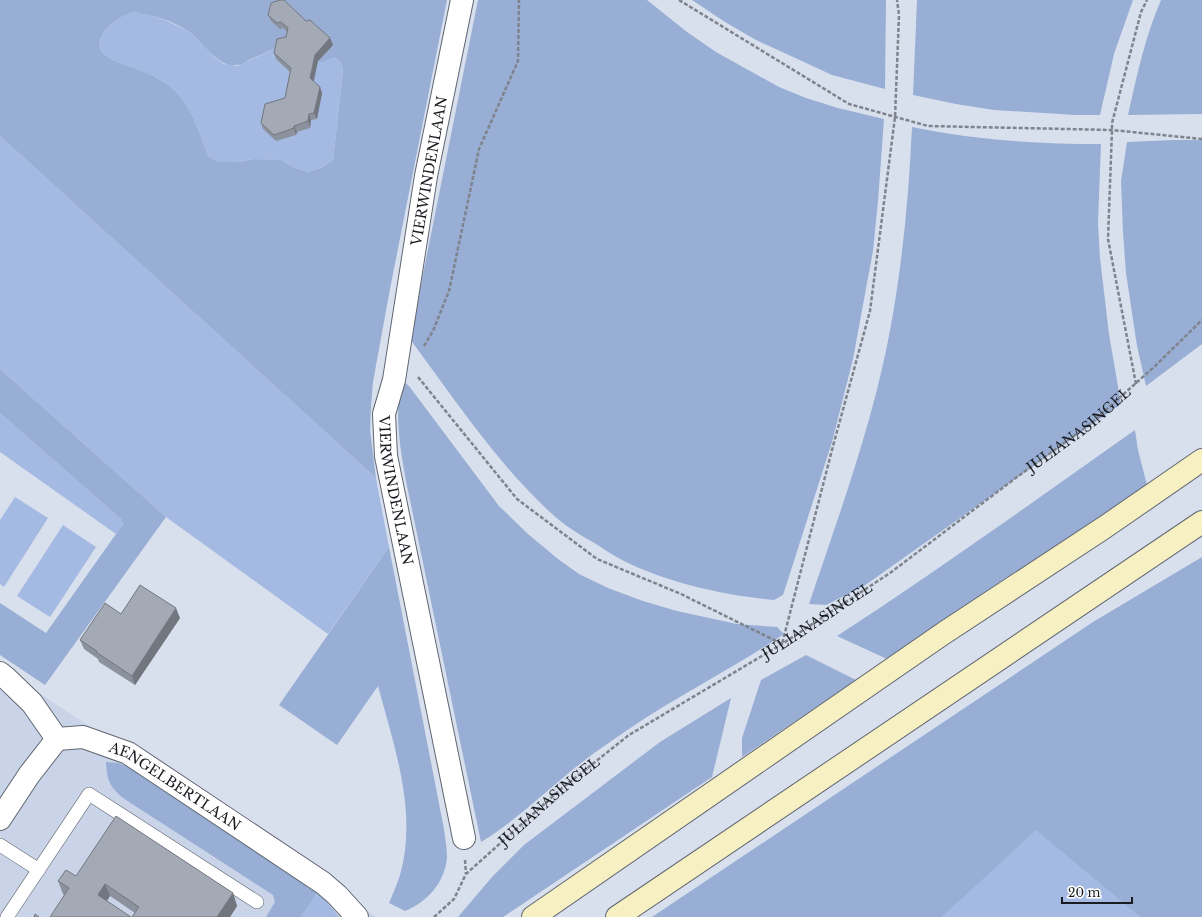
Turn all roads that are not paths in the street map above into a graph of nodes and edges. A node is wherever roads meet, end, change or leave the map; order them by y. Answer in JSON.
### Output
{"nodes":[{"id":1,"x":462,"y":0,"type":"edge"},
{"id":2,"x":1202,"y":460,"type":"edge"},
{"id":3,"x":1202,"y":522,"type":"edge"},
{"id":4,"x":0,"y":674,"type":"edge"},
{"id":5,"x":56,"y":739,"type":"junction"},
{"id":6,"x":0,"y":819,"type":"edge"},
{"id":7,"x":464,"y":838,"type":"dead end"},
{"id":8,"x":0,"y":845,"type":"edge"},
{"id":9,"x":39,"y":870,"type":"junction"},
{"id":10,"x":257,"y":902,"type":"dead end"},
{"id":11,"x":354,"y":915,"type":"edge"},
{"id":12,"x":7,"y":917,"type":"edge"},
{"id":13,"x":533,"y":917,"type":"edge"},
{"id":14,"x":617,"y":917,"type":"edge"}],
"edges":[{"from":1,"to":7,"type":"street","name":"VIERWINDENLAAN"},
{"from":2,"to":13,"type":"main road"},
{"from":3,"to":14,"type":"main road"},
{"from":4,"to":5,"type":"street"},
{"from":5,"to":6,"type":"street"},
{"from":5,"to":11,"type":"street","name":"AENGELBERTLAAN"},
{"from":8,"to":9,"type":"lane"},
{"from":9,"to":10,"type":"lane"},
{"from":9,"to":12,"type":"lane"}]}
